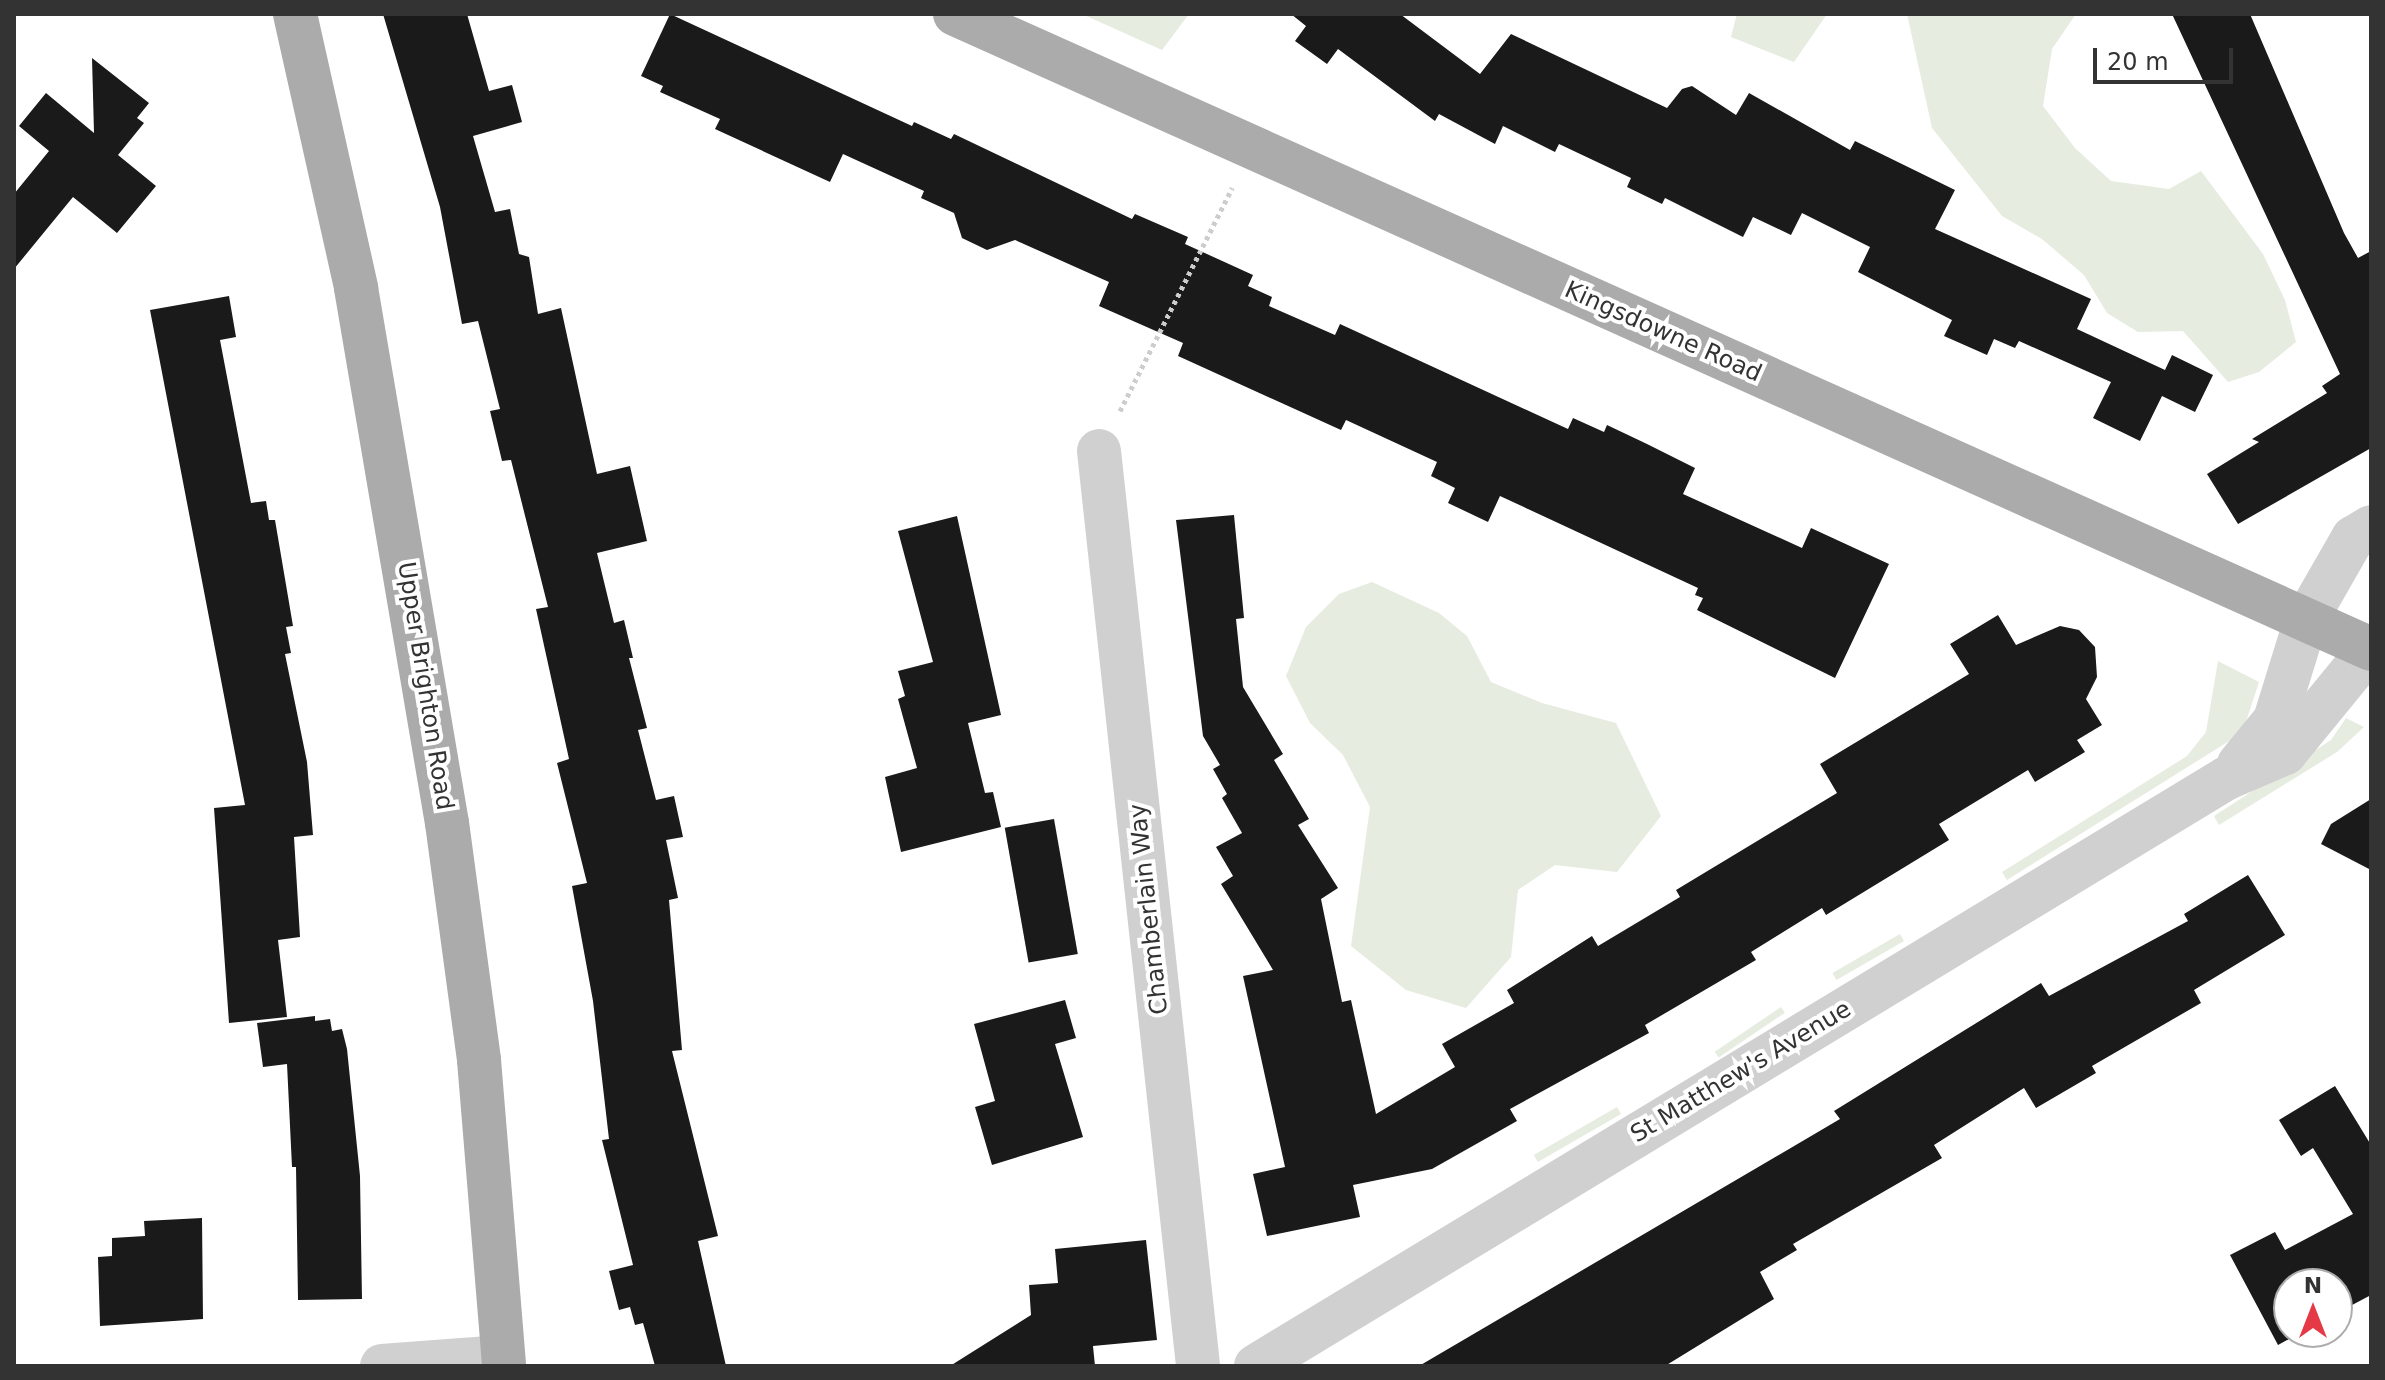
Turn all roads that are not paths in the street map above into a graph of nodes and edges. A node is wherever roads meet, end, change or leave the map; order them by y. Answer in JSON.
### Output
{"nodes":[{"id":1,"x":295,"y":14,"type":"edge"},
{"id":2,"x":955,"y":14,"type":"edge"},
{"id":3,"x":1099,"y":451,"type":"road end"},
{"id":4,"x":2371,"y":527,"type":"edge"},
{"id":5,"x":2306,"y":620,"type":"junction"},
{"id":6,"x":2371,"y":649,"type":"edge"},
{"id":7,"x":2227,"y":778,"type":"junction"},
{"id":8,"x":504,"y":1362,"type":"edge"},
{"id":9,"x":382,"y":1366,"type":"edge"},
{"id":10,"x":1198,"y":1366,"type":"edge"},
{"id":11,"x":1256,"y":1366,"type":"edge"}],
"edges":[{"from":1,"to":8,"type":"main road","name":"Upper Brighton Road"},
{"from":2,"to":5,"type":"main road","name":"Kingsdowne Road"},
{"from":3,"to":10,"type":"street","name":"Chamberlain Way"},
{"from":4,"to":5,"type":"street"},
{"from":5,"to":6,"type":"main road","name":"Kingsdowne Road"},
{"from":5,"to":7,"type":"street"},
{"from":6,"to":7,"type":"street"},
{"from":7,"to":11,"type":"street","name":"St Matthew's Avenue"},
{"from":8,"to":9,"type":"street"}]}
